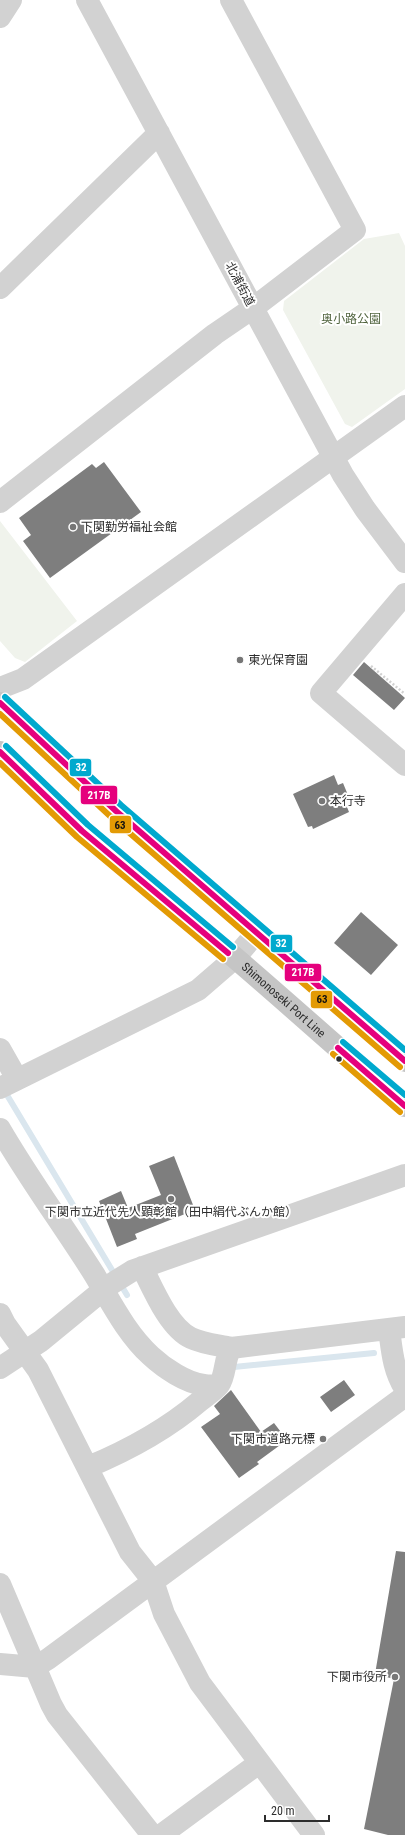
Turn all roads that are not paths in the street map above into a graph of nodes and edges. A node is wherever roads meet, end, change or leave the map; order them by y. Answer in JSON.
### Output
{"nodes":[{"id":1,"x":11,"y":0,"type":"edge"},
{"id":2,"x":87,"y":0,"type":"edge"},
{"id":3,"x":231,"y":0,"type":"edge"},
{"id":4,"x":0,"y":17,"type":"edge"},
{"id":5,"x":158,"y":134,"type":"junction"},
{"id":6,"x":0,"y":288,"type":"edge"},
{"id":7,"x":253,"y":308,"type":"junction"},
{"id":8,"x":405,"y":406,"type":"edge"},
{"id":9,"x":334,"y":458,"type":"junction"},
{"id":10,"x":0,"y":502,"type":"edge"},
{"id":11,"x":405,"y":562,"type":"edge"},
{"id":12,"x":405,"y":594,"type":"edge"},
{"id":13,"x":0,"y":688,"type":"edge"},
{"id":14,"x":0,"y":703,"type":"edge"},
{"id":15,"x":0,"y":752,"type":"edge"},
{"id":16,"x":405,"y":765,"type":"edge"},
{"id":17,"x":257,"y":932,"type":"junction"},
{"id":18,"x":235,"y":958,"type":"junction"},
{"id":19,"x":0,"y":1049,"type":"edge"},
{"id":20,"x":405,"y":1061,"type":"edge"},
{"id":21,"x":10,"y":1083,"type":"edge"},
{"id":22,"x":405,"y":1106,"type":"edge"},
{"id":23,"x":0,"y":1129,"type":"edge"},
{"id":24,"x":405,"y":1175,"type":"edge"},
{"id":25,"x":137,"y":1269,"type":"junction"},
{"id":26,"x":106,"y":1288,"type":"junction"},
{"id":27,"x":0,"y":1314,"type":"edge"},
{"id":28,"x":397,"y":1328,"type":"edge"},
{"id":29,"x":231,"y":1348,"type":"junction"},
{"id":30,"x":26,"y":1350,"type":"junction"},
{"id":31,"x":0,"y":1368,"type":"edge"},
{"id":32,"x":219,"y":1385,"type":"junction"},
{"id":33,"x":405,"y":1389,"type":"edge"},
{"id":34,"x":405,"y":1396,"type":"edge"},
{"id":35,"x":88,"y":1467,"type":"junction"},
{"id":36,"x":154,"y":1581,"type":"junction"},
{"id":37,"x":0,"y":1584,"type":"edge"},
{"id":38,"x":0,"y":1664,"type":"edge"},
{"id":39,"x":35,"y":1667,"type":"junction"},
{"id":40,"x":259,"y":1763,"type":"junction"},
{"id":41,"x":152,"y":1835,"type":"edge"},
{"id":42,"x":161,"y":1835,"type":"edge"},
{"id":43,"x":314,"y":1835,"type":"edge"}],
"edges":[{"from":1,"to":4,"type":"street"},
{"from":2,"to":5,"type":"street","name":"北浦街道"},
{"from":3,"to":7,"type":"street"},
{"from":5,"to":6,"type":"street"},
{"from":5,"to":7,"type":"street","name":"北浦街道"},
{"from":7,"to":9,"type":"street","name":"北浦街道"},
{"from":7,"to":10,"type":"street"},
{"from":8,"to":9,"type":"street"},
{"from":9,"to":11,"type":"street","name":"北浦街道"},
{"from":9,"to":13,"type":"street"},
{"from":12,"to":16,"type":"street"},
{"from":14,"to":17,"type":"main road"},
{"from":15,"to":18,"type":"main road","name":"Shimonoseki Port Line"},
{"from":17,"to":18,"type":"street"},
{"from":17,"to":20,"type":"main road"},
{"from":18,"to":21,"type":"street"},
{"from":18,"to":22,"type":"main road","name":"Shimonoseki Port Line"},
{"from":19,"to":21,"type":"street"},
{"from":23,"to":26,"type":"street"},
{"from":24,"to":25,"type":"street"},
{"from":25,"to":26,"type":"street"},
{"from":25,"to":29,"type":"street"},
{"from":26,"to":30,"type":"street"},
{"from":26,"to":32,"type":"street"},
{"from":27,"to":30,"type":"street"},
{"from":28,"to":29,"type":"street"},
{"from":28,"to":33,"type":"street"},
{"from":29,"to":32,"type":"street"},
{"from":30,"to":31,"type":"street"},
{"from":30,"to":35,"type":"street"},
{"from":32,"to":35,"type":"street"},
{"from":34,"to":36,"type":"street"},
{"from":35,"to":36,"type":"street"},
{"from":36,"to":39,"type":"street"},
{"from":36,"to":40,"type":"street"},
{"from":37,"to":39,"type":"street"},
{"from":38,"to":39,"type":"street"},
{"from":39,"to":41,"type":"street"},
{"from":40,"to":42,"type":"street"},
{"from":40,"to":43,"type":"street"}]}
